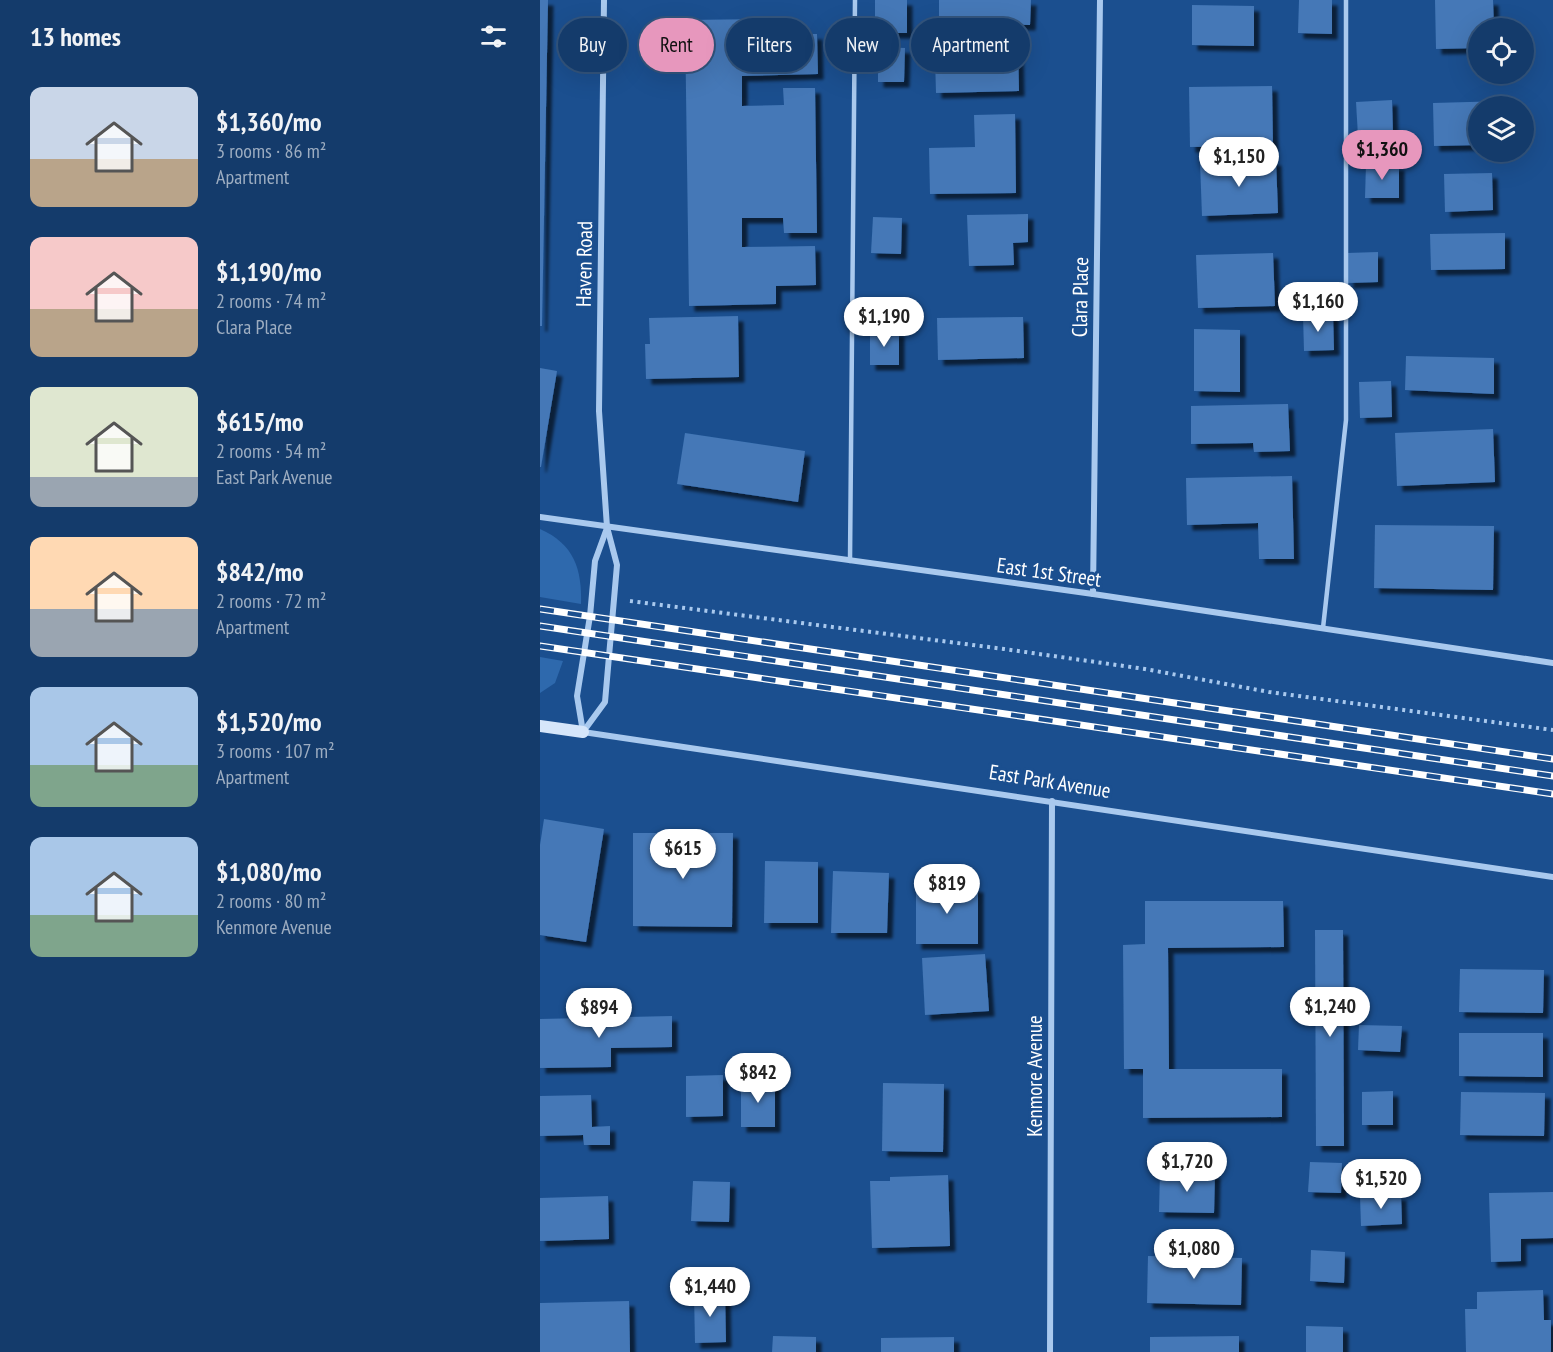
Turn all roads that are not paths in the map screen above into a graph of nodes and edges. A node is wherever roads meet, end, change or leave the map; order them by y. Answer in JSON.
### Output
{"nodes":[{"id":1,"x":604,"y":0,"type":"edge"},
{"id":2,"x":855,"y":0,"type":"edge"},
{"id":3,"x":1100,"y":0,"type":"edge"},
{"id":4,"x":1346,"y":0,"type":"edge"},
{"id":5,"x":540,"y":517,"type":"edge"},
{"id":6,"x":607,"y":527,"type":"junction"},
{"id":7,"x":850,"y":561,"type":"junction"},
{"id":8,"x":1093,"y":594,"type":"junction"},
{"id":9,"x":1323,"y":628,"type":"junction"},
{"id":10,"x":1553,"y":663,"type":"edge"},
{"id":11,"x":540,"y":726,"type":"edge"},
{"id":12,"x":583,"y":732,"type":"junction"},
{"id":13,"x":1052,"y":801,"type":"junction"},
{"id":14,"x":1553,"y":877,"type":"edge"},
{"id":15,"x":1050,"y":1352,"type":"edge"}],
"edges":[{"from":1,"to":6,"type":"street","name":"Haven Road"},
{"from":2,"to":7,"type":"lane"},
{"from":3,"to":8,"type":"street","name":"Clara Place"},
{"from":4,"to":9,"type":"lane"},
{"from":5,"to":6,"type":"street","name":"East 1st Street"},
{"from":6,"to":7,"type":"street","name":"East 1st Street"},
{"from":6,"to":12,"type":"street","name":"Haven Road"},
{"from":6,"to":12,"type":"street","name":"Haven Road"},
{"from":7,"to":8,"type":"street","name":"East 1st Street"},
{"from":8,"to":9,"type":"street","name":"East 1st Street"},
{"from":9,"to":10,"type":"street","name":"East 1st Street"},
{"from":11,"to":12,"type":"street","name":"East Park Avenue"},
{"from":12,"to":13,"type":"street","name":"East Park Avenue"},
{"from":13,"to":14,"type":"street","name":"East Park Avenue"},
{"from":13,"to":15,"type":"street","name":"Kenmore Avenue"}]}
